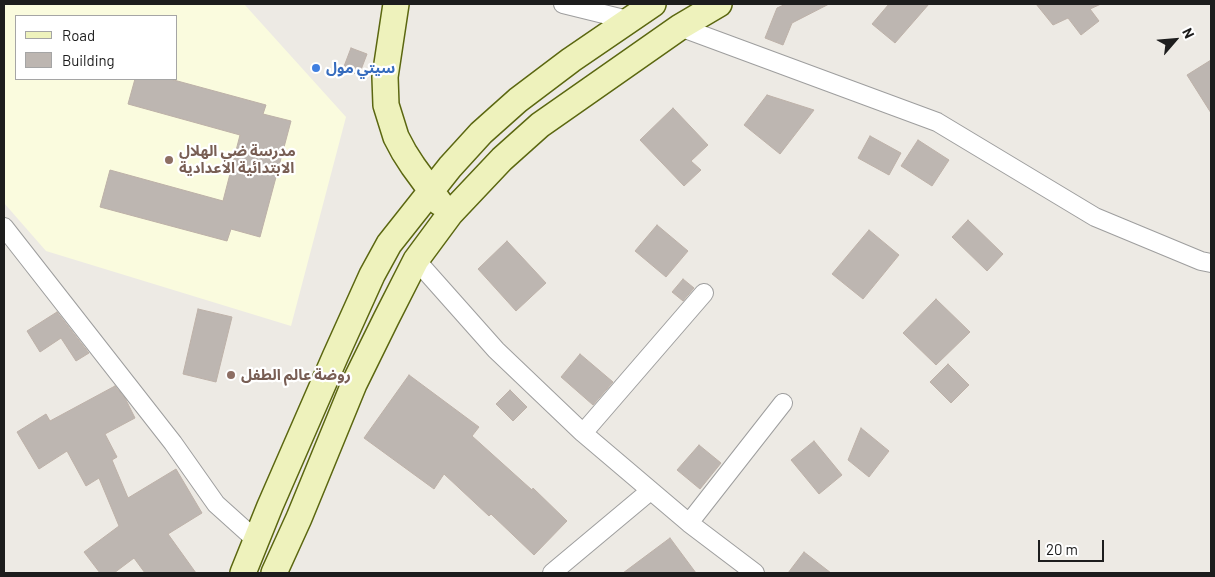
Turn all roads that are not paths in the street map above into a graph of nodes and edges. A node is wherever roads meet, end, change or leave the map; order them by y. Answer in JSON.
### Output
{"nodes":[{"id":1,"x":396,"y":4,"type":"edge"},
{"id":2,"x":563,"y":4,"type":"edge"},
{"id":3,"x":653,"y":4,"type":"edge"},
{"id":4,"x":719,"y":4,"type":"edge"},
{"id":5,"x":628,"y":20,"type":"junction"},
{"id":6,"x":680,"y":28,"type":"junction"},
{"id":7,"x":430,"y":191,"type":"junction"},
{"id":8,"x":450,"y":214,"type":"junction"},
{"id":9,"x":4,"y":227,"type":"edge"},
{"id":10,"x":416,"y":260,"type":"junction"},
{"id":11,"x":1211,"y":263,"type":"edge"},
{"id":12,"x":372,"y":276,"type":"junction"},
{"id":13,"x":400,"y":292,"type":"junction"},
{"id":14,"x":704,"y":293,"type":"dead end"},
{"id":15,"x":783,"y":403,"type":"dead end"},
{"id":16,"x":583,"y":433,"type":"junction"},
{"id":17,"x":650,"y":491,"type":"junction"},
{"id":18,"x":689,"y":523,"type":"junction"},
{"id":19,"x":256,"y":540,"type":"junction"},
{"id":20,"x":243,"y":573,"type":"edge"},
{"id":21,"x":274,"y":573,"type":"edge"},
{"id":22,"x":552,"y":573,"type":"edge"},
{"id":23,"x":755,"y":573,"type":"edge"}],
"edges":[{"from":1,"to":7,"type":"main road"},
{"from":2,"to":5,"type":"street"},
{"from":3,"to":5,"type":"main road"},
{"from":4,"to":6,"type":"main road"},
{"from":5,"to":7,"type":"main road"},
{"from":6,"to":8,"type":"main road"},
{"from":6,"to":11,"type":"street"},
{"from":7,"to":8,"type":"main road"},
{"from":7,"to":12,"type":"main road"},
{"from":8,"to":10,"type":"main road"},
{"from":9,"to":19,"type":"street"},
{"from":10,"to":13,"type":"main road"},
{"from":10,"to":16,"type":"street"},
{"from":12,"to":13,"type":"main road"},
{"from":12,"to":19,"type":"main road"},
{"from":13,"to":21,"type":"main road"},
{"from":14,"to":16,"type":"street"},
{"from":15,"to":18,"type":"street"},
{"from":16,"to":17,"type":"street"},
{"from":17,"to":18,"type":"street"},
{"from":17,"to":22,"type":"street"},
{"from":18,"to":23,"type":"street"},
{"from":19,"to":20,"type":"main road"}]}
